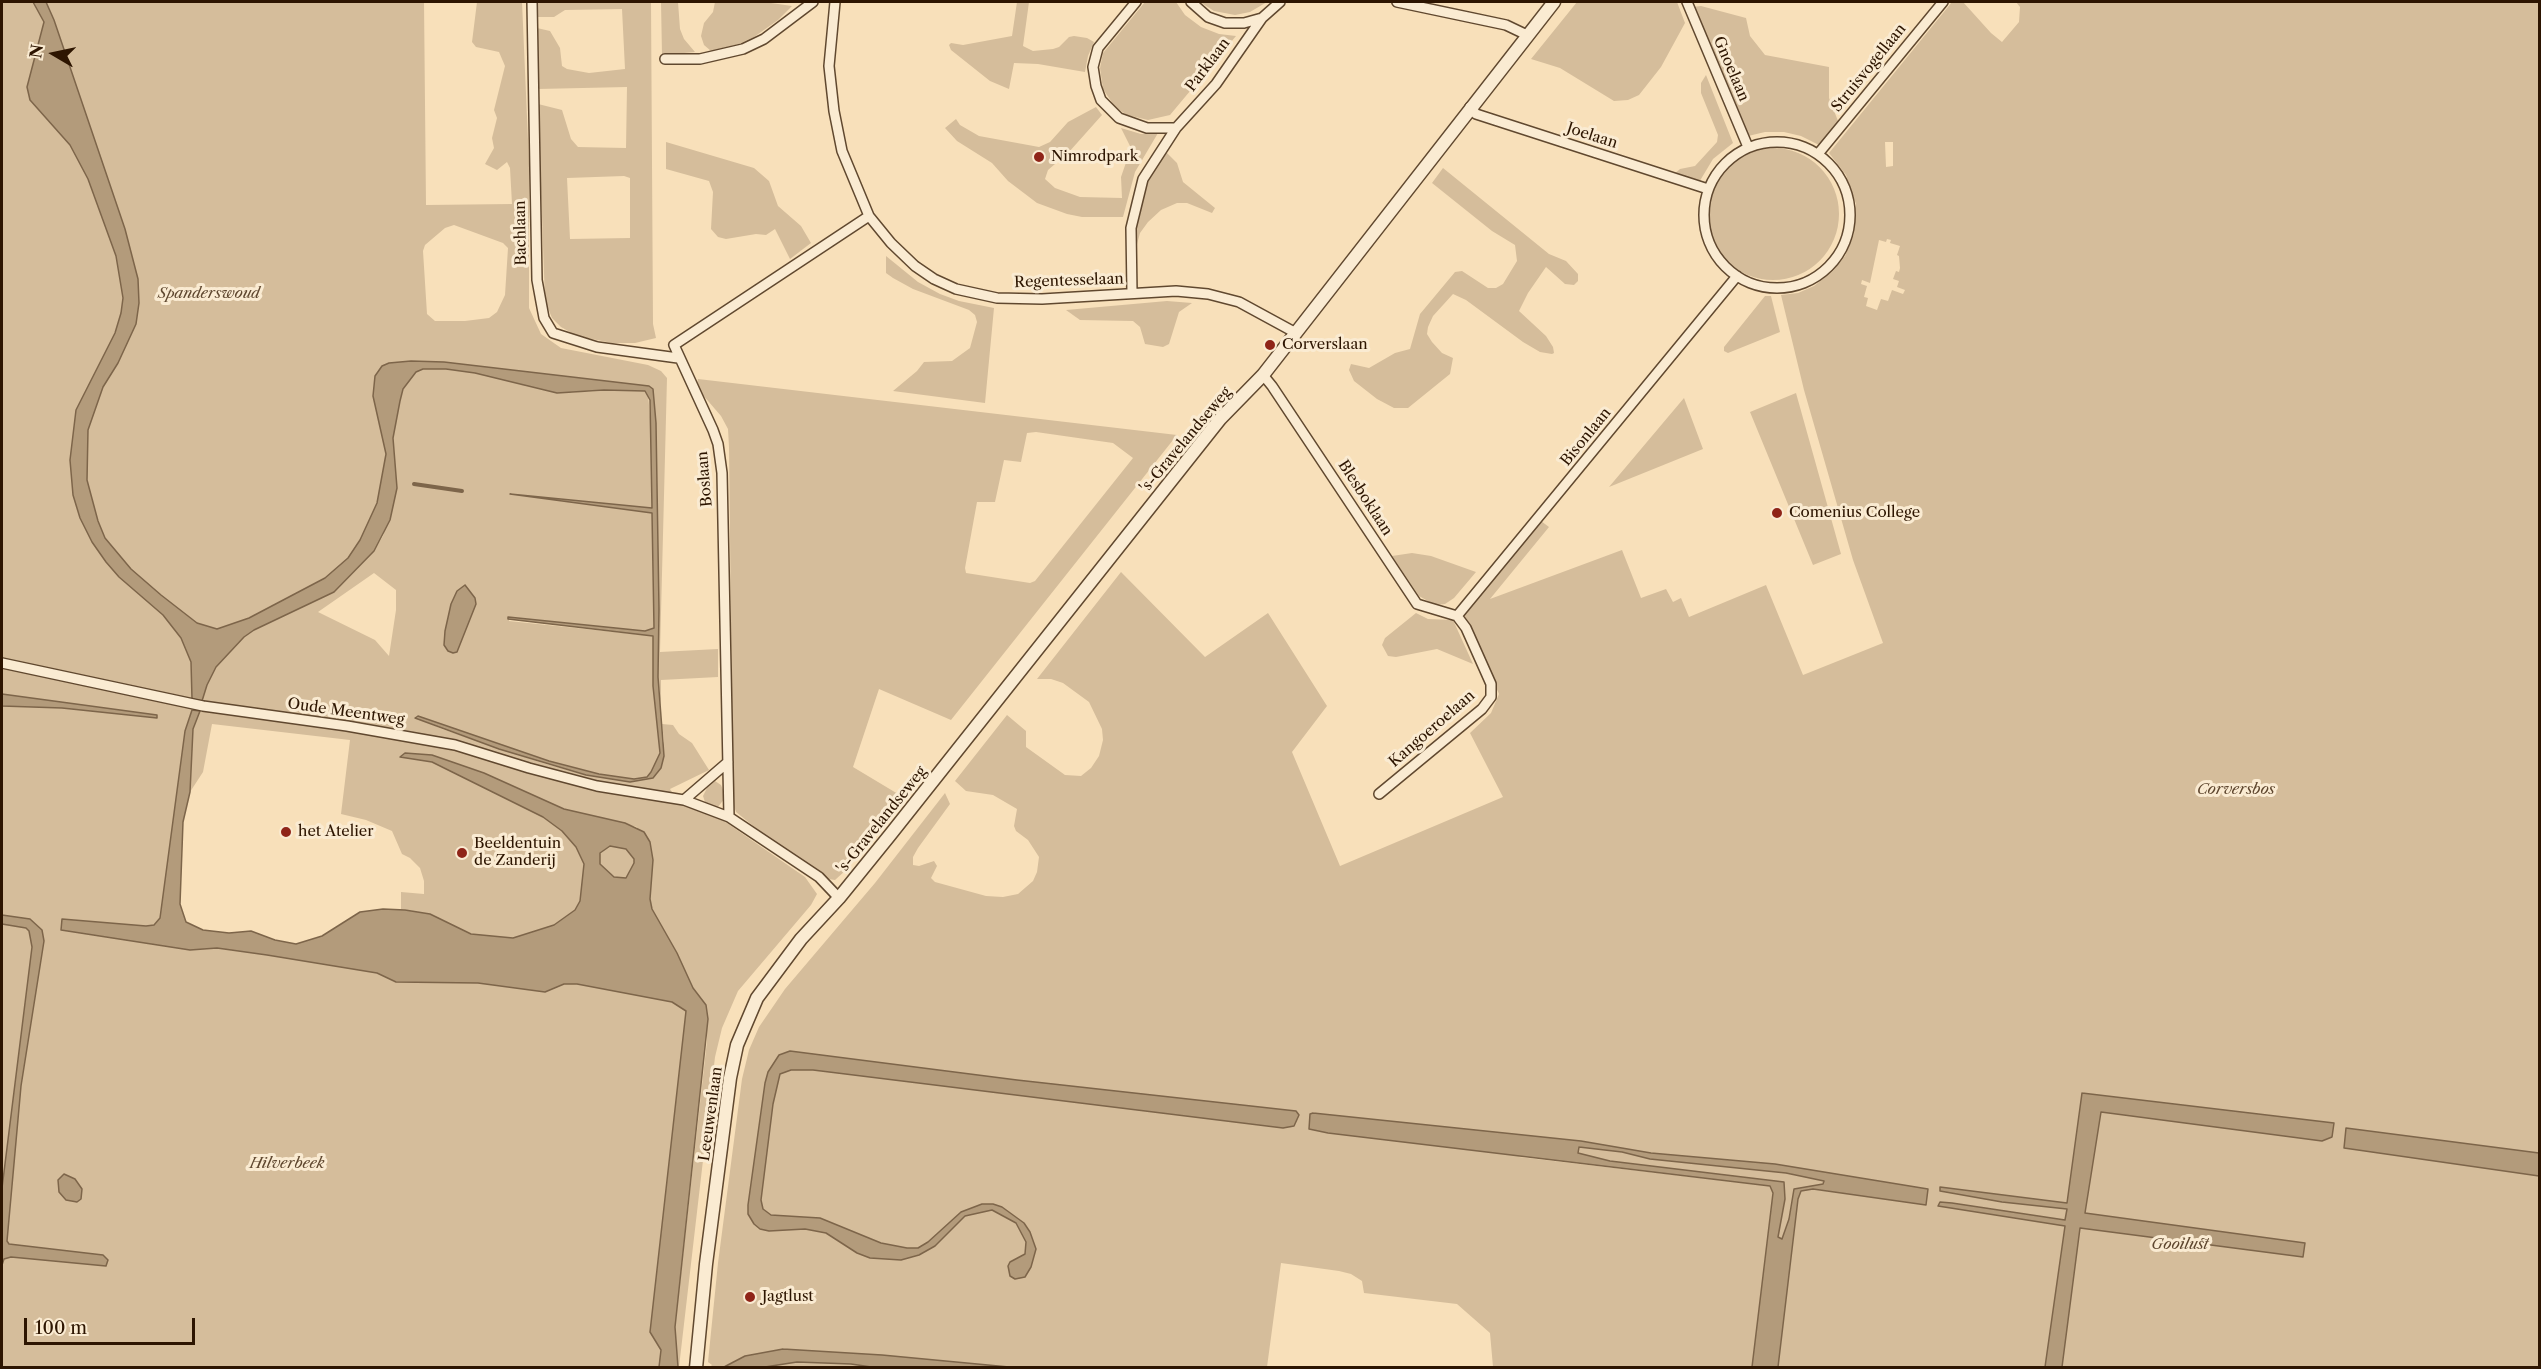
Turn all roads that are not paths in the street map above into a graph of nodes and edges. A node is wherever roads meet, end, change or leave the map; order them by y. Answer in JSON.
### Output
{"nodes":[{"id":1,"x":532,"y":2,"type":"edge"},
{"id":2,"x":813,"y":2,"type":"edge"},
{"id":3,"x":835,"y":2,"type":"edge"},
{"id":4,"x":1136,"y":2,"type":"edge"},
{"id":5,"x":1191,"y":2,"type":"edge"},
{"id":6,"x":1280,"y":2,"type":"edge"},
{"id":7,"x":1397,"y":2,"type":"edge"},
{"id":8,"x":1554,"y":2,"type":"edge"},
{"id":9,"x":1687,"y":2,"type":"edge"},
{"id":10,"x":1943,"y":2,"type":"edge"},
{"id":11,"x":1262,"y":18,"type":"junction"},
{"id":12,"x":1527,"y":35,"type":"junction"},
{"id":13,"x":665,"y":59,"type":"dead end"},
{"id":14,"x":1470,"y":107,"type":"junction"},
{"id":15,"x":1176,"y":128,"type":"junction"},
{"id":16,"x":1748,"y":147,"type":"junction"},
{"id":17,"x":1818,"y":154,"type":"junction"},
{"id":18,"x":1708,"y":189,"type":"junction"},
{"id":19,"x":869,"y":216,"type":"junction"},
{"id":20,"x":1737,"y":276,"type":"junction"},
{"id":21,"x":1132,"y":293,"type":"junction"},
{"id":22,"x":1296,"y":333,"type":"junction"},
{"id":23,"x":678,"y":358,"type":"junction"},
{"id":24,"x":1263,"y":375,"type":"junction"},
{"id":25,"x":1457,"y":616,"type":"junction"},
{"id":26,"x":2,"y":663,"type":"edge"},
{"id":27,"x":728,"y":762,"type":"junction"},
{"id":28,"x":1379,"y":794,"type":"dead end"},
{"id":29,"x":684,"y":800,"type":"junction"},
{"id":30,"x":729,"y":817,"type":"junction"},
{"id":31,"x":839,"y":898,"type":"junction"},
{"id":32,"x":696,"y":1368,"type":"edge"}],
"edges":[{"from":1,"to":23,"type":"street","name":"Bachlaan"},
{"from":2,"to":13,"type":"street"},
{"from":3,"to":19,"type":"street","name":"Regentesselaan"},
{"from":4,"to":15,"type":"street"},
{"from":5,"to":11,"type":"street"},
{"from":6,"to":11,"type":"street","name":"Parklaan"},
{"from":7,"to":12,"type":"street"},
{"from":8,"to":12,"type":"street","name":"'s-Gravelandseweg"},
{"from":9,"to":16,"type":"street","name":"Gnoelaan"},
{"from":10,"to":17,"type":"street","name":"Struisvogellaan"},
{"from":11,"to":15,"type":"street","name":"Parklaan"},
{"from":12,"to":14,"type":"street","name":"'s-Gravelandseweg"},
{"from":14,"to":18,"type":"street","name":"Joelaan"},
{"from":14,"to":22,"type":"street","name":"'s-Gravelandseweg"},
{"from":15,"to":21,"type":"street","name":"Parklaan"},
{"from":16,"to":17,"type":"street"},
{"from":16,"to":18,"type":"street"},
{"from":17,"to":20,"type":"street"},
{"from":18,"to":20,"type":"street"},
{"from":19,"to":21,"type":"street","name":"Regentesselaan"},
{"from":19,"to":23,"type":"street"},
{"from":20,"to":25,"type":"street","name":"Bisonlaan"},
{"from":21,"to":22,"type":"street","name":"Regentesselaan"},
{"from":22,"to":24,"type":"street","name":"'s-Gravelandseweg"},
{"from":23,"to":27,"type":"street","name":"Boslaan"},
{"from":24,"to":25,"type":"street","name":"Blesboklaan"},
{"from":24,"to":31,"type":"street","name":"'s-Gravelandseweg"},
{"from":25,"to":28,"type":"street","name":"Kangoeroelaan"},
{"from":26,"to":29,"type":"street","name":"Oude Meentweg"},
{"from":27,"to":29,"type":"street"},
{"from":27,"to":30,"type":"street","name":"Boslaan"},
{"from":29,"to":30,"type":"street","name":"Oude Meentweg"},
{"from":30,"to":31,"type":"street","name":"Oude Meentweg"},
{"from":31,"to":32,"type":"street","name":"Leeuwenlaan"}]}
